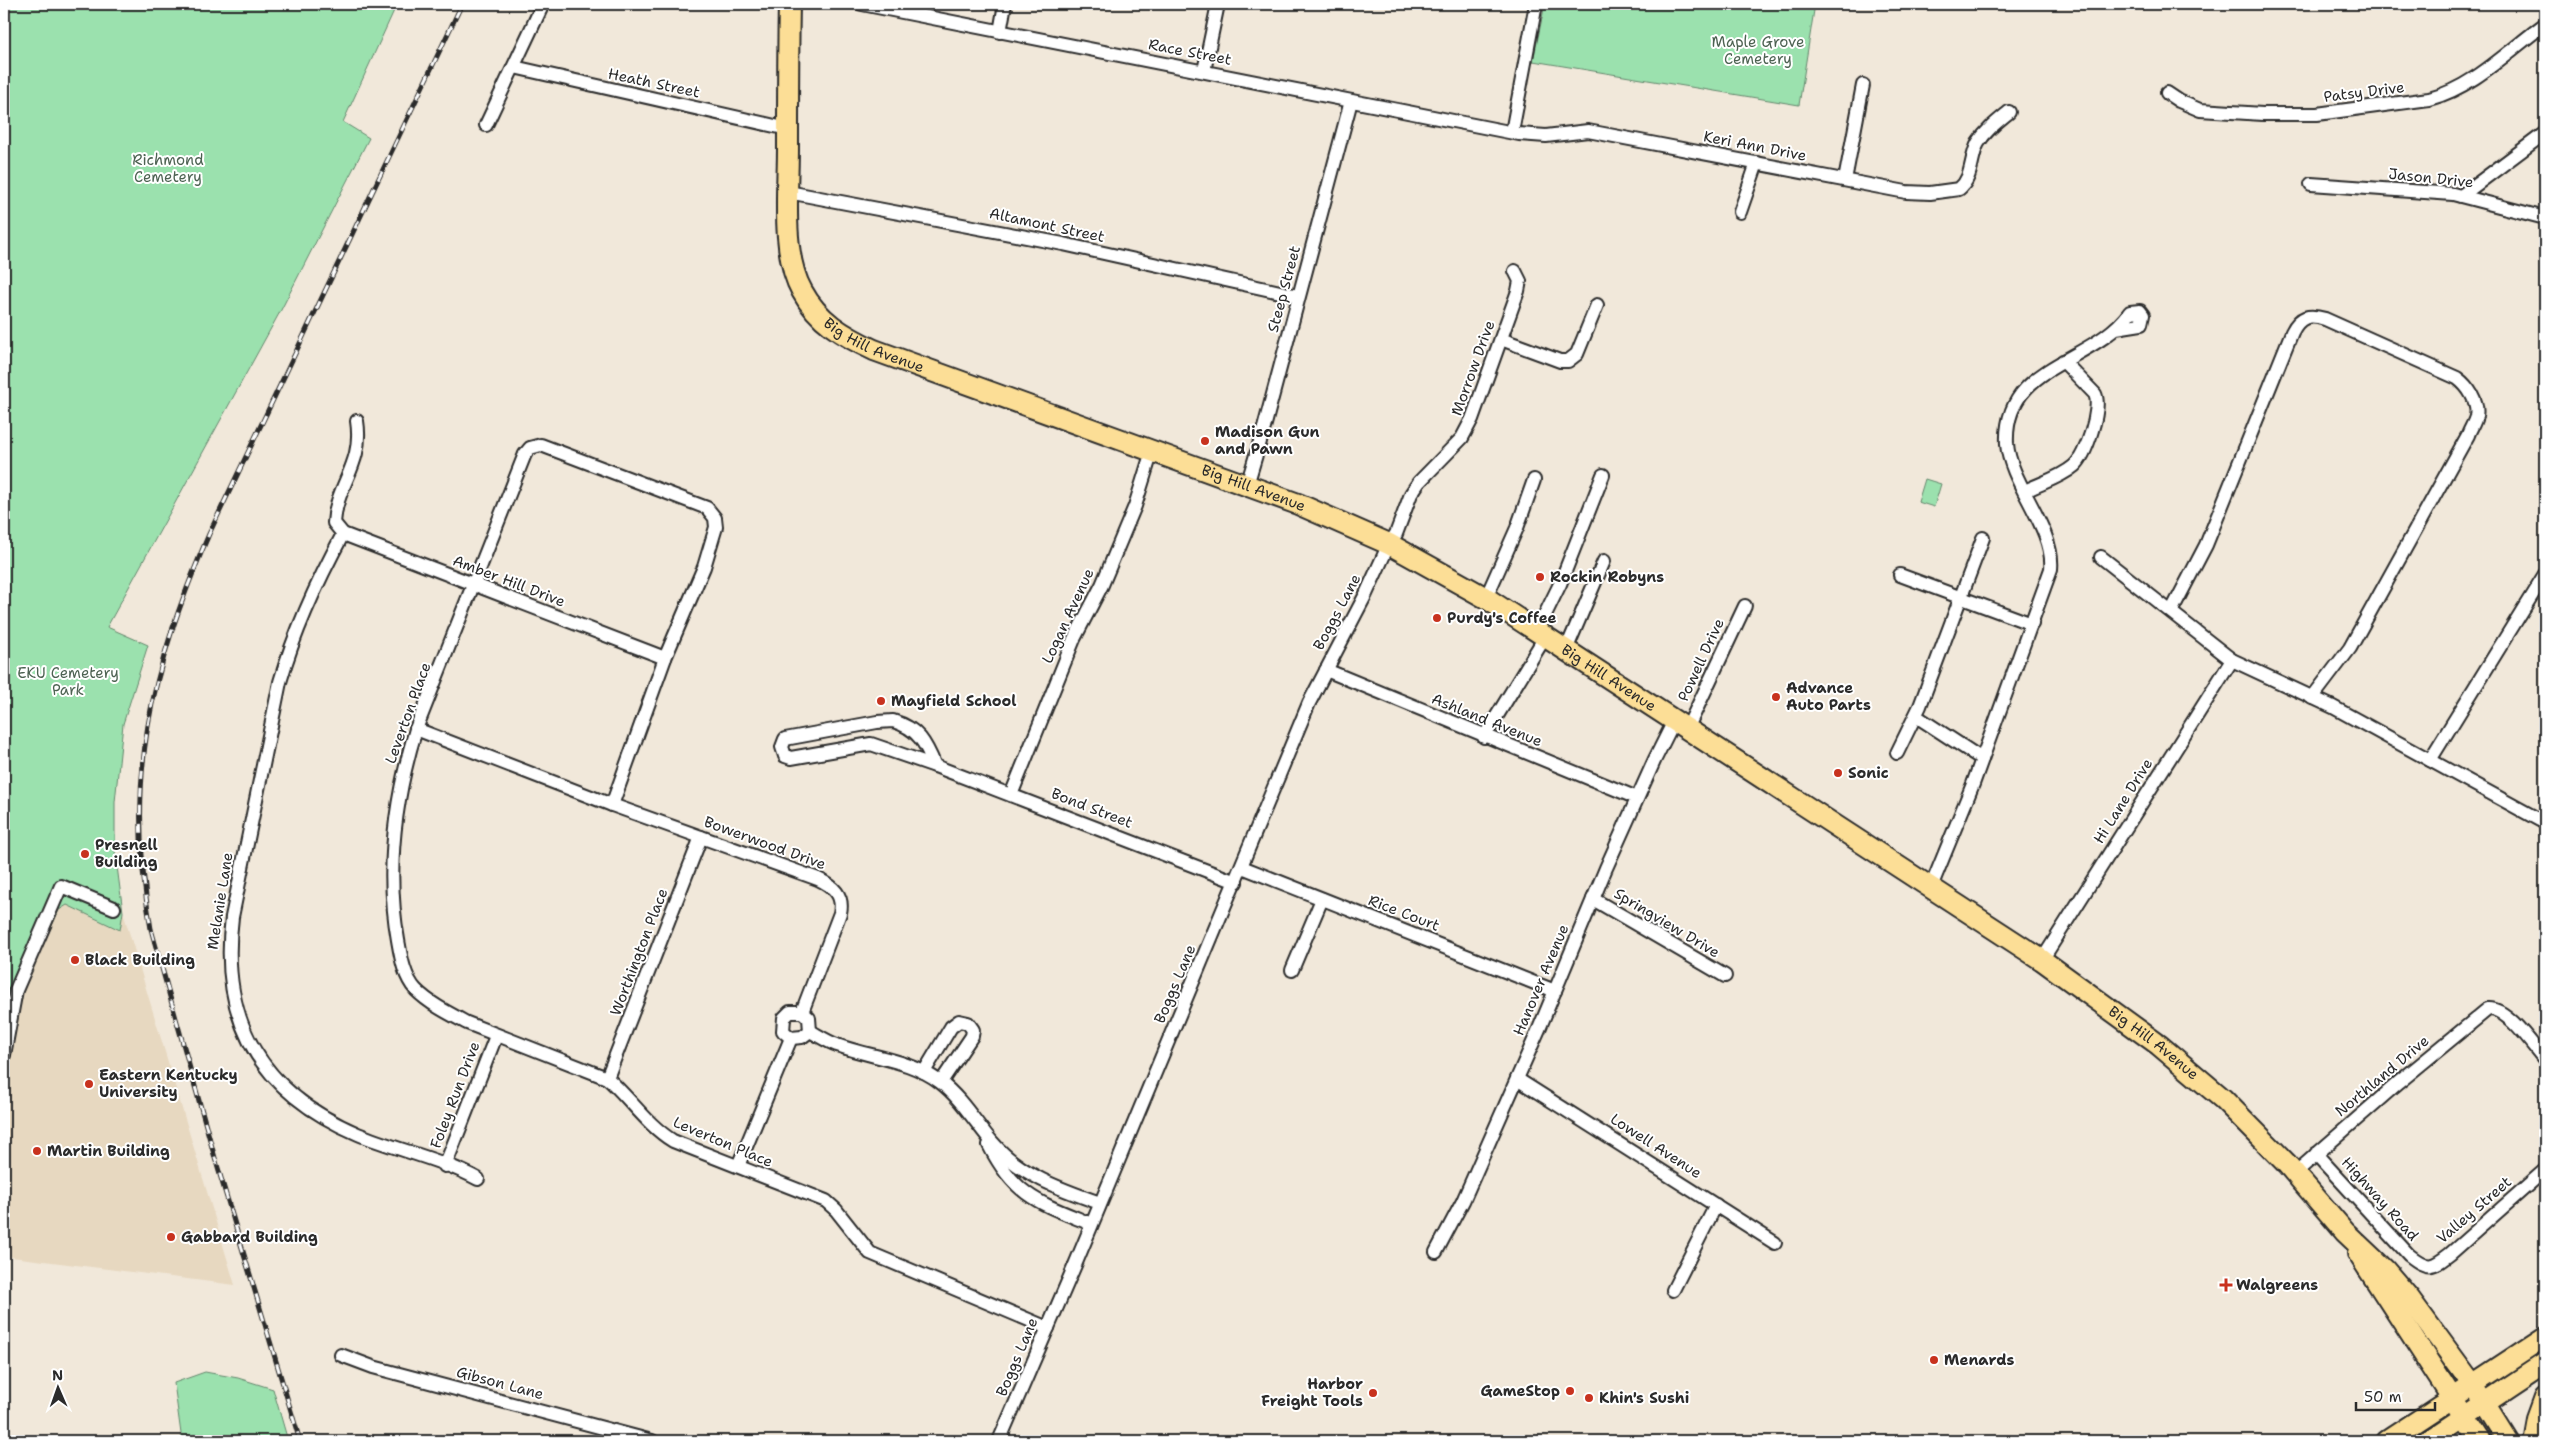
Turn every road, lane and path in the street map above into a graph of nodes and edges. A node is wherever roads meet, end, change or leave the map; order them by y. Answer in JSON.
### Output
{"nodes":[{"id":1,"x":543,"y":4,"type":"edge"},
{"id":2,"x":789,"y":4,"type":"edge"},
{"id":3,"x":862,"y":4,"type":"edge"},
{"id":4,"x":1005,"y":4,"type":"edge"},
{"id":5,"x":1218,"y":4,"type":"edge"},
{"id":6,"x":1532,"y":4,"type":"edge"},
{"id":7,"x":888,"y":6,"type":"edge"},
{"id":8,"x":2545,"y":24,"type":"edge"},
{"id":9,"x":1000,"y":32,"type":"junction"},
{"id":10,"x":514,"y":67,"type":"junction"},
{"id":11,"x":1204,"y":71,"type":"junction"},
{"id":12,"x":1863,"y":85,"type":"dead end"},
{"id":13,"x":2167,"y":93,"type":"dead end"},
{"id":14,"x":1351,"y":101,"type":"junction"},
{"id":15,"x":2009,"y":112,"type":"dead end"},
{"id":16,"x":486,"y":125,"type":"dead end"},
{"id":17,"x":788,"y":129,"type":"junction"},
{"id":18,"x":1512,"y":132,"type":"junction"},
{"id":19,"x":2545,"y":133,"type":"edge"},
{"id":20,"x":1757,"y":163,"type":"junction"},
{"id":21,"x":1845,"y":180,"type":"junction"},
{"id":22,"x":2311,"y":184,"type":"dead end"},
{"id":23,"x":788,"y":192,"type":"junction"},
{"id":24,"x":2461,"y":196,"type":"junction"},
{"id":25,"x":1740,"y":212,"type":"dead end"},
{"id":26,"x":2545,"y":218,"type":"edge"},
{"id":27,"x":1514,"y":271,"type":"dead end"},
{"id":28,"x":1298,"y":296,"type":"junction"},
{"id":29,"x":1597,"y":305,"type":"dead end"},
{"id":30,"x":2116,"y":328,"type":"dead end"},
{"id":31,"x":1501,"y":340,"type":"junction"},
{"id":32,"x":2063,"y":361,"type":"junction"},
{"id":33,"x":357,"y":421,"type":"dead end"},
{"id":34,"x":1152,"y":451,"type":"junction"},
{"id":35,"x":1603,"y":475,"type":"dead end"},
{"id":36,"x":1534,"y":480,"type":"dead end"},
{"id":37,"x":1247,"y":485,"type":"junction"},
{"id":38,"x":2025,"y":491,"type":"junction"},
{"id":39,"x":343,"y":534,"type":"junction"},
{"id":40,"x":1983,"y":538,"type":"dead end"},
{"id":41,"x":1389,"y":544,"type":"junction"},
{"id":42,"x":2101,"y":557,"type":"dead end"},
{"id":43,"x":1604,"y":561,"type":"dead end"},
{"id":44,"x":2545,"y":574,"type":"edge"},
{"id":45,"x":1900,"y":575,"type":"dead end"},
{"id":46,"x":474,"y":585,"type":"junction"},
{"id":47,"x":1961,"y":597,"type":"junction"},
{"id":48,"x":1486,"y":598,"type":"junction"},
{"id":49,"x":1745,"y":606,"type":"dead end"},
{"id":50,"x":2172,"y":610,"type":"junction"},
{"id":51,"x":2032,"y":624,"type":"junction"},
{"id":52,"x":1541,"y":634,"type":"junction"},
{"id":53,"x":1566,"y":650,"type":"junction"},
{"id":54,"x":665,"y":658,"type":"junction"},
{"id":55,"x":2232,"y":660,"type":"junction"},
{"id":56,"x":1326,"y":670,"type":"junction"},
{"id":57,"x":2312,"y":698,"type":"junction"},
{"id":58,"x":1916,"y":716,"type":"junction"},
{"id":59,"x":1681,"y":725,"type":"junction"},
{"id":60,"x":416,"y":729,"type":"junction"},
{"id":61,"x":1484,"y":737,"type":"junction"},
{"id":62,"x":1897,"y":753,"type":"dead end"},
{"id":63,"x":1982,"y":759,"type":"junction"},
{"id":64,"x":2430,"y":760,"type":"junction"},
{"id":65,"x":935,"y":766,"type":"junction"},
{"id":66,"x":1011,"y":795,"type":"junction"},
{"id":67,"x":1638,"y":798,"type":"junction"},
{"id":68,"x":612,"y":805,"type":"junction"},
{"id":69,"x":2545,"y":823,"type":"edge"},
{"id":70,"x":701,"y":837,"type":"junction"},
{"id":71,"x":1242,"y":867,"type":"junction"},
{"id":72,"x":1236,"y":882,"type":"junction"},
{"id":73,"x":1931,"y":887,"type":"junction"},
{"id":74,"x":1593,"y":898,"type":"junction"},
{"id":75,"x":1322,"y":899,"type":"junction"},
{"id":76,"x":114,"y":908,"type":"dead end"},
{"id":77,"x":2042,"y":960,"type":"junction"},
{"id":78,"x":1292,"y":970,"type":"dead end"},
{"id":79,"x":1725,"y":976,"type":"dead end"},
{"id":80,"x":1555,"y":991,"type":"junction"},
{"id":81,"x":802,"y":1012,"type":"junction"},
{"id":82,"x":810,"y":1031,"type":"junction"},
{"id":83,"x":496,"y":1036,"type":"junction"},
{"id":84,"x":792,"y":1038,"type":"junction"},
{"id":85,"x":4,"y":1055,"type":"edge"},
{"id":86,"x":2545,"y":1060,"type":"edge"},
{"id":87,"x":924,"y":1072,"type":"junction"},
{"id":88,"x":607,"y":1078,"type":"junction"},
{"id":89,"x":1517,"y":1078,"type":"junction"},
{"id":90,"x":941,"y":1082,"type":"junction"},
{"id":91,"x":985,"y":1133,"type":"junction"},
{"id":92,"x":2316,"y":1154,"type":"junction"},
{"id":93,"x":445,"y":1166,"type":"junction"},
{"id":94,"x":738,"y":1166,"type":"junction"},
{"id":95,"x":2545,"y":1170,"type":"edge"},
{"id":96,"x":2295,"y":1173,"type":"junction"},
{"id":97,"x":478,"y":1179,"type":"dead end"},
{"id":98,"x":1100,"y":1203,"type":"junction"},
{"id":99,"x":1716,"y":1205,"type":"junction"},
{"id":100,"x":1091,"y":1224,"type":"junction"},
{"id":101,"x":2345,"y":1232,"type":"junction"},
{"id":102,"x":1775,"y":1243,"type":"dead end"},
{"id":103,"x":1436,"y":1252,"type":"dead end"},
{"id":104,"x":2421,"y":1265,"type":"joint"},
{"id":105,"x":1673,"y":1290,"type":"dead end"},
{"id":106,"x":1048,"y":1328,"type":"junction"},
{"id":107,"x":2545,"y":1338,"type":"edge"},
{"id":108,"x":341,"y":1355,"type":"dead end"},
{"id":109,"x":2545,"y":1363,"type":"edge"},
{"id":110,"x":2473,"y":1385,"type":"junction"},
{"id":111,"x":2545,"y":1397,"type":"edge"},
{"id":112,"x":2453,"y":1398,"type":"junction"},
{"id":113,"x":2484,"y":1403,"type":"junction"},
{"id":114,"x":2464,"y":1416,"type":"junction"},
{"id":115,"x":652,"y":1441,"type":"edge"},
{"id":116,"x":999,"y":1441,"type":"edge"},
{"id":117,"x":2387,"y":1441,"type":"edge"},
{"id":118,"x":2428,"y":1441,"type":"edge"},
{"id":119,"x":2480,"y":1441,"type":"edge"},
{"id":120,"x":2508,"y":1441,"type":"edge"},
{"id":121,"x":2534,"y":1441,"type":"edge"}],
"edges":[{"from":1,"to":10,"type":"street"},
{"from":2,"to":17,"type":"main road","name":"Big Hill Avenue"},
{"from":3,"to":7,"type":"street","name":"Race Street"},
{"from":4,"to":9,"type":"street"},
{"from":5,"to":11,"type":"street"},
{"from":6,"to":18,"type":"street"},
{"from":7,"to":9,"type":"street","name":"Race Street"},
{"from":8,"to":13,"type":"street","name":"Patsy Drive"},
{"from":9,"to":11,"type":"street","name":"Race Street"},
{"from":10,"to":16,"type":"street"},
{"from":10,"to":17,"type":"street","name":"Heath Street"},
{"from":11,"to":14,"type":"street","name":"Race Street"},
{"from":12,"to":21,"type":"street"},
{"from":14,"to":18,"type":"street","name":"Race Street"},
{"from":14,"to":28,"type":"street","name":"Steep Street"},
{"from":15,"to":21,"type":"street","name":"Keri Ann Drive"},
{"from":17,"to":23,"type":"main road","name":"Big Hill Avenue"},
{"from":18,"to":20,"type":"street","name":"Keri Ann Drive"},
{"from":19,"to":24,"type":"street"},
{"from":20,"to":21,"type":"street","name":"Keri Ann Drive"},
{"from":20,"to":25,"type":"street"},
{"from":22,"to":24,"type":"street","name":"Jason Drive"},
{"from":23,"to":28,"type":"street","name":"Altamont Street"},
{"from":23,"to":34,"type":"main road","name":"Big Hill Avenue"},
{"from":24,"to":26,"type":"street","name":"Jason Drive"},
{"from":27,"to":31,"type":"street","name":"Morrow Drive"},
{"from":28,"to":37,"type":"street","name":"Steep Street"},
{"from":29,"to":31,"type":"street"},
{"from":30,"to":32,"type":"street"},
{"from":31,"to":41,"type":"street","name":"Morrow Drive"},
{"from":32,"to":38,"type":"street"},
{"from":32,"to":38,"type":"street"},
{"from":33,"to":39,"type":"street"},
{"from":34,"to":37,"type":"main road","name":"Big Hill Avenue"},
{"from":34,"to":66,"type":"street","name":"Logan Avenue"},
{"from":35,"to":52,"type":"street"},
{"from":36,"to":48,"type":"street"},
{"from":37,"to":41,"type":"main road","name":"Big Hill Avenue"},
{"from":38,"to":51,"type":"street"},
{"from":39,"to":46,"type":"street","name":"Amber Hill Drive"},
{"from":39,"to":93,"type":"street","name":"Melanie Lane"},
{"from":40,"to":47,"type":"street"},
{"from":41,"to":48,"type":"main road","name":"Big Hill Avenue"},
{"from":41,"to":56,"type":"street","name":"Boggs Lane"},
{"from":42,"to":50,"type":"street"},
{"from":43,"to":53,"type":"street"},
{"from":44,"to":64,"type":"street"},
{"from":45,"to":47,"type":"street"},
{"from":46,"to":54,"type":"street","name":"Amber Hill Drive"},
{"from":46,"to":54,"type":"street","name":"Leverton Place"},
{"from":46,"to":60,"type":"street","name":"Leverton Place"},
{"from":47,"to":51,"type":"street"},
{"from":47,"to":58,"type":"street"},
{"from":48,"to":52,"type":"main road","name":"Big Hill Avenue"},
{"from":49,"to":59,"type":"street","name":"Powell Drive"},
{"from":50,"to":55,"type":"street"},
{"from":50,"to":57,"type":"street"},
{"from":51,"to":63,"type":"street"},
{"from":52,"to":53,"type":"main road","name":"Big Hill Avenue"},
{"from":52,"to":61,"type":"street"},
{"from":53,"to":59,"type":"main road","name":"Big Hill Avenue"},
{"from":54,"to":68,"type":"street","name":"Leverton Place"},
{"from":55,"to":57,"type":"street"},
{"from":55,"to":77,"type":"street","name":"Hi Lane Drive"},
{"from":56,"to":61,"type":"street","name":"Ashland Avenue"},
{"from":56,"to":71,"type":"street","name":"Boggs Lane"},
{"from":57,"to":64,"type":"street"},
{"from":58,"to":62,"type":"street"},
{"from":58,"to":63,"type":"street"},
{"from":59,"to":67,"type":"street","name":"Hanover Avenue"},
{"from":59,"to":73,"type":"main road","name":"Big Hill Avenue"},
{"from":60,"to":68,"type":"street","name":"Bowerwood Drive"},
{"from":60,"to":83,"type":"street","name":"Leverton Place"},
{"from":61,"to":67,"type":"street","name":"Ashland Avenue"},
{"from":63,"to":73,"type":"street"},
{"from":64,"to":69,"type":"street"},
{"from":65,"to":65,"type":"street","name":"Bond Street"},
{"from":65,"to":66,"type":"street","name":"Bond Street"},
{"from":66,"to":72,"type":"street","name":"Bond Street"},
{"from":67,"to":74,"type":"street","name":"Hanover Avenue"},
{"from":68,"to":70,"type":"street","name":"Bowerwood Drive"},
{"from":70,"to":81,"type":"street","name":"Bowerwood Drive"},
{"from":70,"to":88,"type":"street","name":"Worthington Place"},
{"from":71,"to":72,"type":"street","name":"Boggs Lane"},
{"from":71,"to":75,"type":"street","name":"Rice Court"},
{"from":72,"to":98,"type":"street","name":"Boggs Lane"},
{"from":73,"to":77,"type":"main road","name":"Big Hill Avenue"},
{"from":74,"to":79,"type":"street","name":"Springview Drive"},
{"from":74,"to":80,"type":"street","name":"Hanover Avenue"},
{"from":75,"to":78,"type":"street"},
{"from":75,"to":80,"type":"street","name":"Rice Court"},
{"from":76,"to":85,"type":"street"},
{"from":77,"to":96,"type":"main road","name":"Big Hill Avenue"},
{"from":80,"to":89,"type":"street","name":"Hanover Avenue"},
{"from":81,"to":82,"type":"street"},
{"from":81,"to":84,"type":"street"},
{"from":82,"to":84,"type":"street"},
{"from":82,"to":87,"type":"street"},
{"from":83,"to":88,"type":"street","name":"Leverton Place"},
{"from":83,"to":93,"type":"street","name":"Foley Run Drive"},
{"from":84,"to":94,"type":"street"},
{"from":86,"to":92,"type":"street","name":"Northland Drive"},
{"from":87,"to":90,"type":"street"},
{"from":87,"to":90,"type":"street"},
{"from":88,"to":94,"type":"street","name":"Leverton Place"},
{"from":89,"to":99,"type":"street","name":"Lowell Avenue"},
{"from":89,"to":103,"type":"street","name":"Hanover Avenue"},
{"from":90,"to":91,"type":"street"},
{"from":91,"to":98,"type":"street"},
{"from":91,"to":100,"type":"street"},
{"from":92,"to":96,"type":"street","name":"Northland Drive"},
{"from":92,"to":104,"type":"street","name":"Highway Road"},
{"from":93,"to":97,"type":"street","name":"Melanie Lane"},
{"from":94,"to":106,"type":"street","name":"Leverton Place"},
{"from":95,"to":104,"type":"street","name":"Valley Street"},
{"from":96,"to":101,"type":"main road","name":"Big Hill Avenue"},
{"from":98,"to":100,"type":"street","name":"Boggs Lane"},
{"from":99,"to":102,"type":"street","name":"Lowell Avenue"},
{"from":99,"to":105,"type":"street"},
{"from":100,"to":106,"type":"street","name":"Boggs Lane"},
{"from":101,"to":110,"type":"main road","name":"Big Hill Avenue"},
{"from":101,"to":112,"type":"main road","name":"Big Hill Avenue"},
{"from":106,"to":116,"type":"street","name":"Boggs Lane"},
{"from":107,"to":110,"type":"main road"},
{"from":108,"to":115,"type":"street","name":"Gibson Lane"},
{"from":109,"to":113,"type":"main road"},
{"from":110,"to":112,"type":"main road"},
{"from":110,"to":113,"type":"main road","name":"Big Hill Avenue"},
{"from":111,"to":121,"type":"main road"},
{"from":112,"to":114,"type":"main road","name":"Big Hill Avenue"},
{"from":112,"to":117,"type":"main road"},
{"from":113,"to":114,"type":"main road"},
{"from":113,"to":120,"type":"main road","name":"Big Hill Avenue"},
{"from":114,"to":118,"type":"main road"},
{"from":114,"to":119,"type":"main road","name":"Big Hill Avenue"}]}
